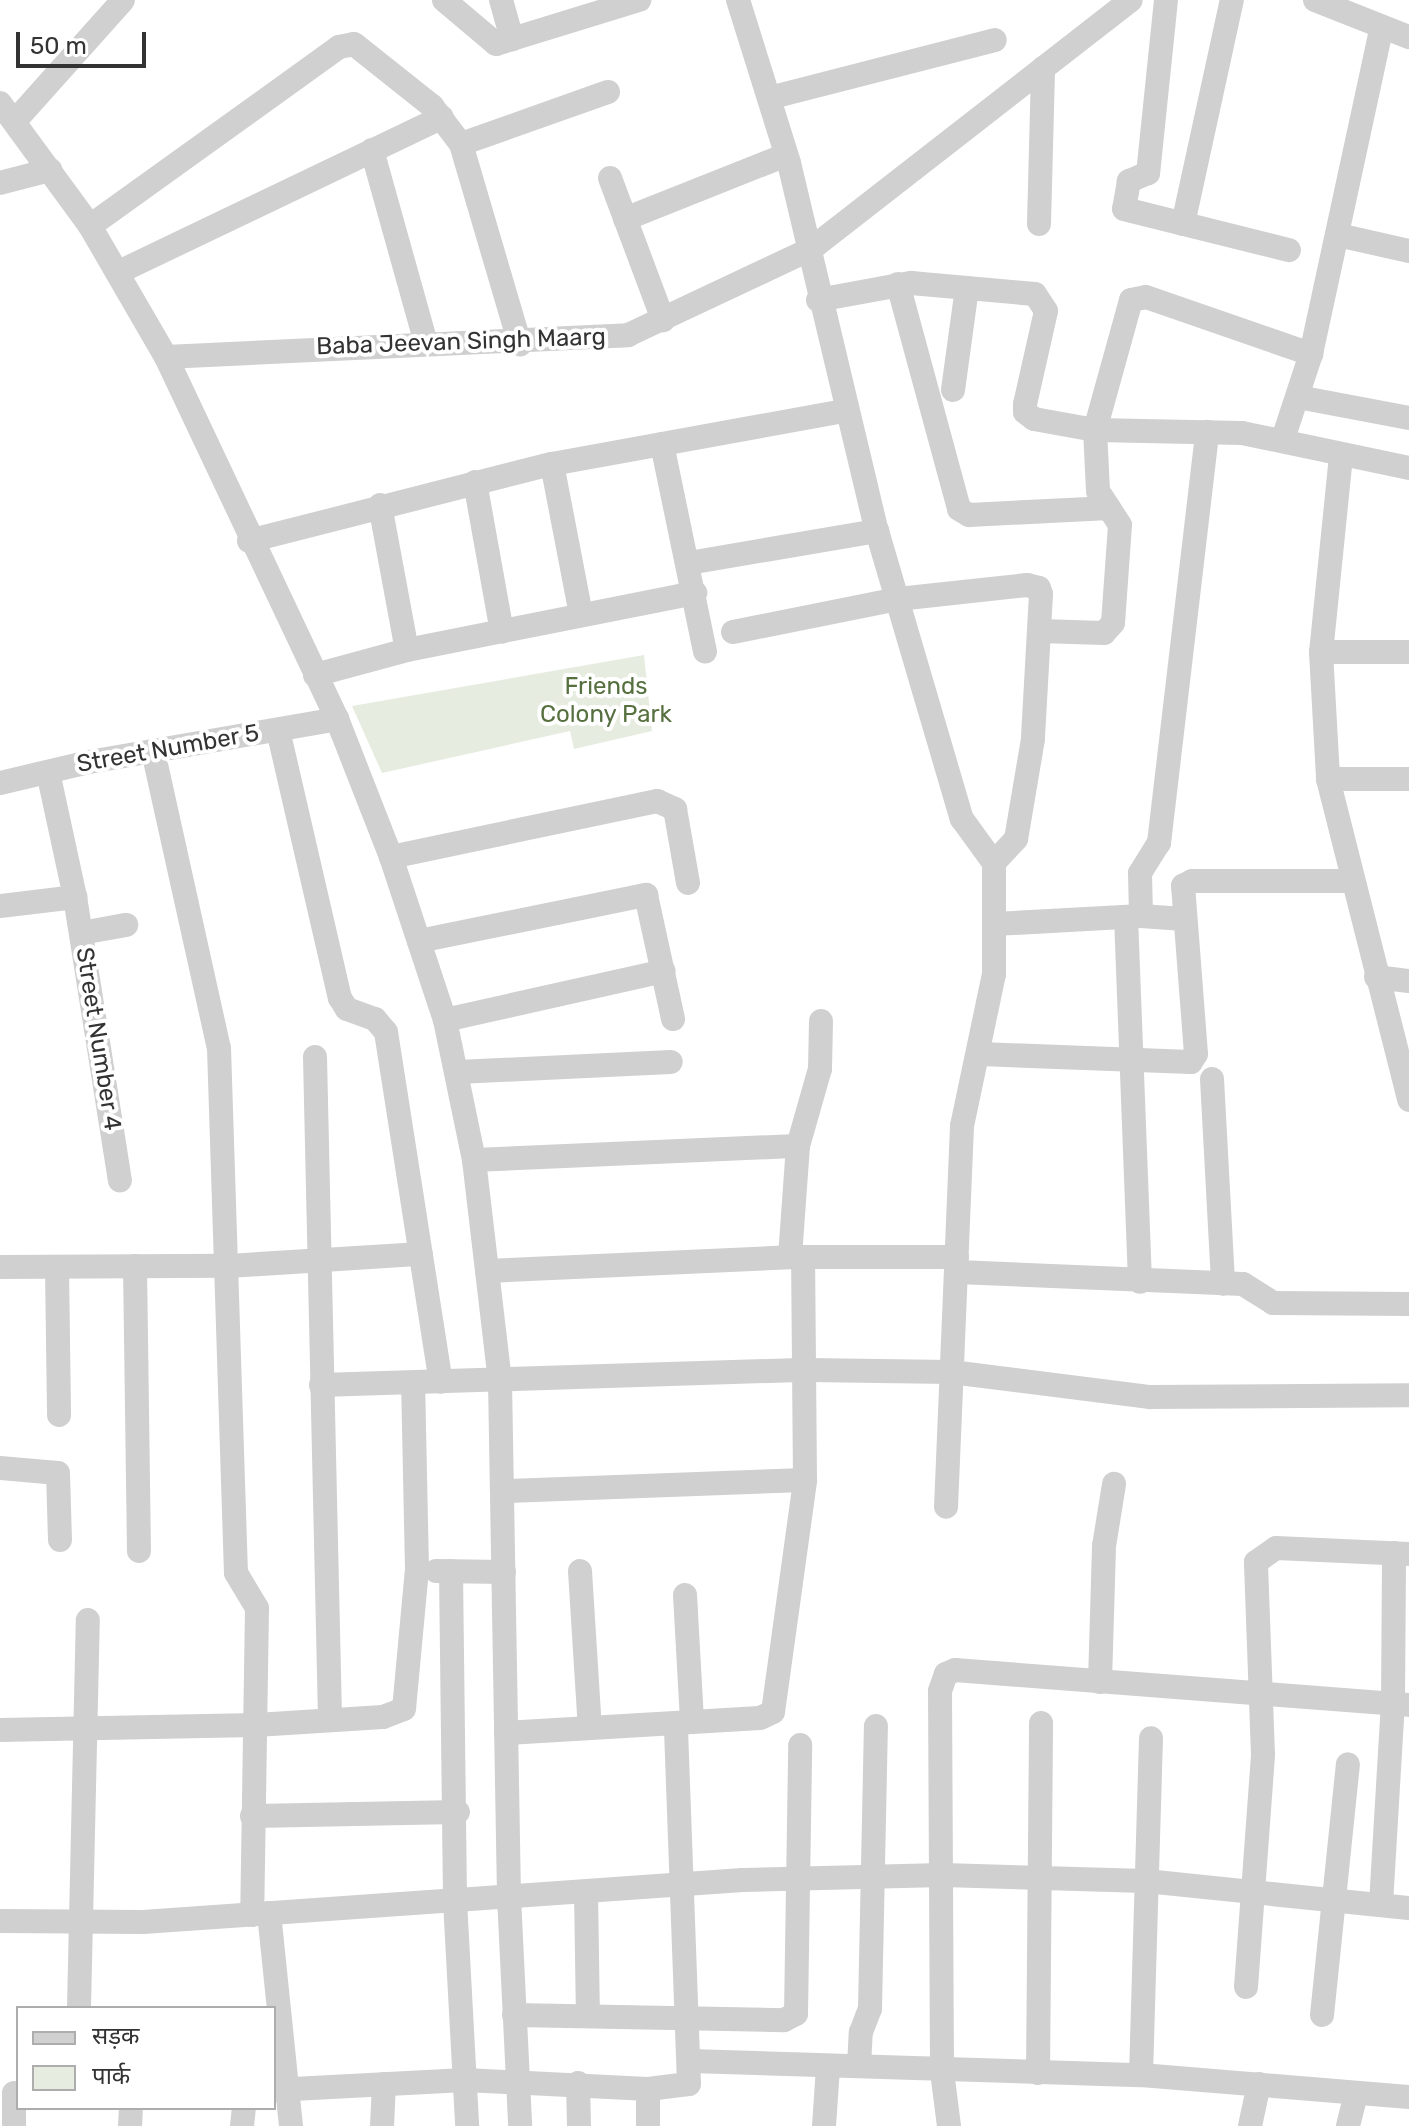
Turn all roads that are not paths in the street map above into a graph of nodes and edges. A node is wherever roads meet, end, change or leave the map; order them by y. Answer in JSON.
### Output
{"nodes":[{"id":1,"x":123,"y":0,"type":"edge"},
{"id":2,"x":444,"y":0,"type":"edge"},
{"id":3,"x":501,"y":0,"type":"edge"},
{"id":4,"x":639,"y":0,"type":"edge"},
{"id":5,"x":738,"y":0,"type":"edge"},
{"id":6,"x":1131,"y":0,"type":"edge"},
{"id":7,"x":1166,"y":0,"type":"edge"},
{"id":8,"x":1232,"y":0,"type":"edge"},
{"id":9,"x":1315,"y":0,"type":"edge"},
{"id":10,"x":1381,"y":29,"type":"junction"},
{"id":11,"x":1409,"y":37,"type":"edge"},
{"id":12,"x":512,"y":39,"type":"junction"},
{"id":13,"x":995,"y":40,"type":"dead end"},
{"id":14,"x":1043,"y":68,"type":"junction"},
{"id":15,"x":608,"y":92,"type":"dead end"},
{"id":16,"x":769,"y":98,"type":"junction"},
{"id":17,"x":8,"y":112,"type":"edge"},
{"id":18,"x":442,"y":117,"type":"junction"},
{"id":19,"x":461,"y":144,"type":"junction"},
{"id":20,"x":372,"y":150,"type":"junction"},
{"id":21,"x":786,"y":155,"type":"junction"},
{"id":22,"x":50,"y":170,"type":"junction"},
{"id":23,"x":610,"y":178,"type":"dead end"},
{"id":24,"x":0,"y":183,"type":"edge"},
{"id":25,"x":625,"y":219,"type":"junction"},
{"id":26,"x":1039,"y":224,"type":"dead end"},
{"id":27,"x":1183,"y":224,"type":"junction"},
{"id":28,"x":90,"y":226,"type":"junction"},
{"id":29,"x":1338,"y":235,"type":"junction"},
{"id":30,"x":811,"y":249,"type":"junction"},
{"id":31,"x":1289,"y":250,"type":"dead end"},
{"id":32,"x":1409,"y":251,"type":"edge"},
{"id":33,"x":119,"y":272,"type":"junction"},
{"id":34,"x":898,"y":284,"type":"junction"},
{"id":35,"x":967,"y":288,"type":"junction"},
{"id":36,"x":818,"y":300,"type":"junction"},
{"id":37,"x":663,"y":320,"type":"junction"},
{"id":38,"x":426,"y":344,"type":"junction"},
{"id":39,"x":520,"y":344,"type":"junction"},
{"id":40,"x":1311,"y":354,"type":"junction"},
{"id":41,"x":166,"y":357,"type":"junction"},
{"id":42,"x":953,"y":390,"type":"dead end"},
{"id":43,"x":1298,"y":397,"type":"junction"},
{"id":44,"x":845,"y":411,"type":"junction"},
{"id":45,"x":1409,"y":418,"type":"edge"},
{"id":46,"x":1095,"y":430,"type":"junction"},
{"id":47,"x":1207,"y":432,"type":"junction"},
{"id":48,"x":1283,"y":439,"type":"junction"},
{"id":49,"x":662,"y":444,"type":"junction"},
{"id":50,"x":1341,"y":456,"type":"junction"},
{"id":51,"x":552,"y":464,"type":"junction"},
{"id":52,"x":1409,"y":468,"type":"edge"},
{"id":53,"x":475,"y":482,"type":"junction"},
{"id":54,"x":380,"y":505,"type":"junction"},
{"id":55,"x":1109,"y":508,"type":"junction"},
{"id":56,"x":877,"y":531,"type":"junction"},
{"id":57,"x":249,"y":541,"type":"junction"},
{"id":58,"x":689,"y":563,"type":"junction"},
{"id":59,"x":695,"y":593,"type":"junction"},
{"id":60,"x":898,"y":599,"type":"junction"},
{"id":61,"x":581,"y":615,"type":"junction"},
{"id":62,"x":1040,"y":631,"type":"junction"},
{"id":63,"x":502,"y":632,"type":"junction"},
{"id":64,"x":733,"y":632,"type":"dead end"},
{"id":65,"x":407,"y":650,"type":"junction"},
{"id":66,"x":705,"y":652,"type":"dead end"},
{"id":67,"x":1321,"y":652,"type":"junction"},
{"id":68,"x":1409,"y":652,"type":"edge"},
{"id":69,"x":315,"y":675,"type":"junction"},
{"id":70,"x":337,"y":719,"type":"junction"},
{"id":71,"x":278,"y":730,"type":"junction"},
{"id":72,"x":153,"y":751,"type":"junction"},
{"id":73,"x":48,"y":772,"type":"junction"},
{"id":74,"x":1328,"y":779,"type":"junction"},
{"id":75,"x":1409,"y":779,"type":"edge"},
{"id":76,"x":0,"y":783,"type":"edge"},
{"id":77,"x":391,"y":857,"type":"junction"},
{"id":78,"x":994,"y":863,"type":"junction"},
{"id":79,"x":1350,"y":881,"type":"junction"},
{"id":80,"x":688,"y":883,"type":"dead end"},
{"id":81,"x":75,"y":897,"type":"junction"},
{"id":82,"x":0,"y":906,"type":"edge"},
{"id":83,"x":1134,"y":916,"type":"junction"},
{"id":84,"x":1184,"y":919,"type":"junction"},
{"id":85,"x":995,"y":924,"type":"junction"},
{"id":86,"x":126,"y":925,"type":"dead end"},
{"id":87,"x":81,"y":933,"type":"junction"},
{"id":88,"x":419,"y":941,"type":"junction"},
{"id":89,"x":664,"y":971,"type":"junction"},
{"id":90,"x":1376,"y":977,"type":"junction"},
{"id":91,"x":1409,"y":981,"type":"edge"},
{"id":92,"x":673,"y":1019,"type":"dead end"},
{"id":93,"x":445,"y":1020,"type":"junction"},
{"id":94,"x":821,"y":1021,"type":"dead end"},
{"id":95,"x":980,"y":1054,"type":"junction"},
{"id":96,"x":1402,"y":1055,"type":"edge"},
{"id":97,"x":315,"y":1057,"type":"dead end"},
{"id":98,"x":671,"y":1062,"type":"dead end"},
{"id":99,"x":1132,"y":1062,"type":"junction"},
{"id":100,"x":458,"y":1072,"type":"junction"},
{"id":101,"x":1212,"y":1079,"type":"dead end"},
{"id":102,"x":1409,"y":1100,"type":"edge"},
{"id":103,"x":798,"y":1146,"type":"junction"},
{"id":104,"x":474,"y":1160,"type":"junction"},
{"id":105,"x":120,"y":1180,"type":"dead end"},
{"id":106,"x":421,"y":1254,"type":"junction"},
{"id":107,"x":796,"y":1257,"type":"junction"},
{"id":108,"x":317,"y":1260,"type":"junction"},
{"id":109,"x":957,"y":1265,"type":"junction"},
{"id":110,"x":135,"y":1266,"type":"junction"},
{"id":111,"x":228,"y":1266,"type":"junction"},
{"id":112,"x":0,"y":1267,"type":"edge"},
{"id":113,"x":57,"y":1268,"type":"junction"},
{"id":114,"x":487,"y":1271,"type":"junction"},
{"id":115,"x":1140,"y":1282,"type":"junction"},
{"id":116,"x":1223,"y":1284,"type":"junction"},
{"id":117,"x":1409,"y":1304,"type":"edge"},
{"id":118,"x":807,"y":1370,"type":"junction"},
{"id":119,"x":951,"y":1372,"type":"junction"},
{"id":120,"x":500,"y":1381,"type":"junction"},
{"id":121,"x":441,"y":1382,"type":"junction"},
{"id":122,"x":413,"y":1383,"type":"junction"},
{"id":123,"x":321,"y":1385,"type":"junction"},
{"id":124,"x":1409,"y":1395,"type":"edge"},
{"id":125,"x":59,"y":1415,"type":"dead end"},
{"id":126,"x":0,"y":1468,"type":"edge"},
{"id":127,"x":805,"y":1480,"type":"junction"},
{"id":128,"x":1114,"y":1484,"type":"dead end"},
{"id":129,"x":505,"y":1491,"type":"junction"},
{"id":130,"x":946,"y":1507,"type":"dead end"},
{"id":131,"x":60,"y":1540,"type":"dead end"},
{"id":132,"x":139,"y":1551,"type":"dead end"},
{"id":133,"x":1401,"y":1554,"type":"edge"},
{"id":134,"x":417,"y":1570,"type":"junction"},
{"id":135,"x":451,"y":1571,"type":"junction"},
{"id":136,"x":580,"y":1571,"type":"dead end"},
{"id":137,"x":504,"y":1572,"type":"junction"},
{"id":138,"x":685,"y":1595,"type":"dead end"},
{"id":139,"x":88,"y":1620,"type":"dead end"},
{"id":140,"x":1100,"y":1682,"type":"junction"},
{"id":141,"x":1260,"y":1692,"type":"junction"},
{"id":142,"x":1401,"y":1704,"type":"edge"},
{"id":143,"x":330,"y":1720,"type":"junction"},
{"id":144,"x":684,"y":1722,"type":"junction"},
{"id":145,"x":1041,"y":1723,"type":"dead end"},
{"id":146,"x":256,"y":1725,"type":"junction"},
{"id":147,"x":876,"y":1726,"type":"dead end"},
{"id":148,"x":590,"y":1728,"type":"junction"},
{"id":149,"x":0,"y":1730,"type":"edge"},
{"id":150,"x":85,"y":1731,"type":"junction"},
{"id":151,"x":506,"y":1733,"type":"junction"},
{"id":152,"x":1151,"y":1738,"type":"dead end"},
{"id":153,"x":800,"y":1745,"type":"dead end"},
{"id":154,"x":1348,"y":1764,"type":"dead end"},
{"id":155,"x":458,"y":1812,"type":"junction"},
{"id":156,"x":252,"y":1816,"type":"junction"},
{"id":157,"x":943,"y":1875,"type":"junction"},
{"id":158,"x":871,"y":1876,"type":"junction"},
{"id":159,"x":797,"y":1878,"type":"junction"},
{"id":160,"x":1040,"y":1878,"type":"junction"},
{"id":161,"x":1146,"y":1881,"type":"junction"},
{"id":162,"x":684,"y":1885,"type":"junction"},
{"id":163,"x":1251,"y":1889,"type":"junction"},
{"id":164,"x":586,"y":1892,"type":"junction"},
{"id":165,"x":509,"y":1897,"type":"junction"},
{"id":166,"x":1334,"y":1898,"type":"junction"},
{"id":167,"x":455,"y":1901,"type":"junction"},
{"id":168,"x":1381,"y":1904,"type":"junction"},
{"id":169,"x":1409,"y":1908,"type":"edge"},
{"id":170,"x":261,"y":1914,"type":"junction"},
{"id":171,"x":0,"y":1921,"type":"edge"},
{"id":172,"x":82,"y":1921,"type":"junction"},
{"id":173,"x":1246,"y":1987,"type":"dead end"},
{"id":174,"x":79,"y":2006,"type":"edge"},
{"id":175,"x":273,"y":2006,"type":"edge"},
{"id":176,"x":514,"y":2015,"type":"junction"},
{"id":177,"x":588,"y":2015,"type":"junction"},
{"id":178,"x":1322,"y":2015,"type":"dead end"},
{"id":179,"x":689,"y":2016,"type":"junction"},
{"id":180,"x":276,"y":2033,"type":"edge"},
{"id":181,"x":690,"y":2061,"type":"junction"},
{"id":182,"x":859,"y":2066,"type":"junction"},
{"id":183,"x":828,"y":2067,"type":"junction"},
{"id":184,"x":942,"y":2071,"type":"junction"},
{"id":185,"x":1038,"y":2073,"type":"junction"},
{"id":186,"x":1141,"y":2075,"type":"junction"},
{"id":187,"x":465,"y":2080,"type":"junction"},
{"id":188,"x":519,"y":2082,"type":"junction"},
{"id":189,"x":578,"y":2083,"type":"junction"},
{"id":190,"x":384,"y":2084,"type":"junction"},
{"id":191,"x":1259,"y":2084,"type":"junction"},
{"id":192,"x":283,"y":2089,"type":"edge"},
{"id":193,"x":648,"y":2089,"type":"junction"},
{"id":194,"x":11,"y":2093,"type":"edge"},
{"id":195,"x":1356,"y":2093,"type":"junction"},
{"id":196,"x":1409,"y":2097,"type":"edge"},
{"id":197,"x":14,"y":2126,"type":"edge"},
{"id":198,"x":291,"y":2126,"type":"edge"},
{"id":199,"x":382,"y":2126,"type":"edge"},
{"id":200,"x":467,"y":2126,"type":"edge"},
{"id":201,"x":520,"y":2126,"type":"edge"},
{"id":202,"x":579,"y":2126,"type":"edge"},
{"id":203,"x":648,"y":2126,"type":"edge"},
{"id":204,"x":824,"y":2126,"type":"edge"},
{"id":205,"x":949,"y":2126,"type":"edge"},
{"id":206,"x":1250,"y":2126,"type":"edge"},
{"id":207,"x":1348,"y":2126,"type":"edge"}],
"edges":[{"from":1,"to":17,"type":"street"},
{"from":2,"to":12,"type":"street"},
{"from":3,"to":12,"type":"street"},
{"from":4,"to":12,"type":"street"},
{"from":5,"to":16,"type":"street"},
{"from":6,"to":14,"type":"street","name":"Baba Jeevan Singh Maarg"},
{"from":7,"to":27,"type":"street"},
{"from":8,"to":27,"type":"street"},
{"from":9,"to":10,"type":"street"},
{"from":10,"to":11,"type":"street"},
{"from":10,"to":29,"type":"street"},
{"from":13,"to":16,"type":"street"},
{"from":14,"to":26,"type":"street"},
{"from":14,"to":30,"type":"street","name":"Baba Jeevan Singh Maarg"},
{"from":15,"to":19,"type":"street"},
{"from":16,"to":21,"type":"street"},
{"from":17,"to":22,"type":"street"},
{"from":18,"to":19,"type":"street"},
{"from":18,"to":20,"type":"street"},
{"from":18,"to":28,"type":"street"},
{"from":19,"to":39,"type":"street"},
{"from":20,"to":33,"type":"street"},
{"from":20,"to":38,"type":"street"},
{"from":21,"to":25,"type":"street"},
{"from":21,"to":30,"type":"street"},
{"from":22,"to":24,"type":"street"},
{"from":22,"to":28,"type":"street"},
{"from":23,"to":25,"type":"street"},
{"from":25,"to":37,"type":"street"},
{"from":27,"to":31,"type":"street"},
{"from":28,"to":33,"type":"street"},
{"from":29,"to":32,"type":"street"},
{"from":29,"to":40,"type":"street"},
{"from":30,"to":36,"type":"street"},
{"from":30,"to":37,"type":"street","name":"Baba Jeevan Singh Maarg"},
{"from":33,"to":41,"type":"street"},
{"from":34,"to":35,"type":"street"},
{"from":34,"to":36,"type":"street"},
{"from":34,"to":55,"type":"street"},
{"from":35,"to":42,"type":"street"},
{"from":35,"to":46,"type":"street"},
{"from":36,"to":44,"type":"street"},
{"from":37,"to":39,"type":"street","name":"Baba Jeevan Singh Maarg"},
{"from":38,"to":39,"type":"street","name":"Baba Jeevan Singh Maarg"},
{"from":38,"to":41,"type":"street","name":"Baba Jeevan Singh Maarg"},
{"from":40,"to":43,"type":"street"},
{"from":40,"to":46,"type":"street"},
{"from":41,"to":57,"type":"street"},
{"from":43,"to":45,"type":"street"},
{"from":43,"to":48,"type":"street"},
{"from":44,"to":49,"type":"street"},
{"from":44,"to":56,"type":"street"},
{"from":46,"to":47,"type":"street"},
{"from":46,"to":55,"type":"street"},
{"from":47,"to":48,"type":"street"},
{"from":47,"to":83,"type":"street"},
{"from":48,"to":50,"type":"street"},
{"from":49,"to":51,"type":"street"},
{"from":49,"to":58,"type":"street"},
{"from":50,"to":52,"type":"street"},
{"from":50,"to":67,"type":"street"},
{"from":51,"to":53,"type":"street"},
{"from":51,"to":61,"type":"street"},
{"from":53,"to":54,"type":"street"},
{"from":53,"to":63,"type":"street"},
{"from":54,"to":57,"type":"street"},
{"from":54,"to":65,"type":"street"},
{"from":55,"to":62,"type":"street"},
{"from":56,"to":58,"type":"street"},
{"from":56,"to":60,"type":"street"},
{"from":57,"to":69,"type":"street"},
{"from":58,"to":59,"type":"street"},
{"from":59,"to":61,"type":"street"},
{"from":59,"to":66,"type":"street"},
{"from":60,"to":62,"type":"street"},
{"from":60,"to":64,"type":"street"},
{"from":60,"to":78,"type":"street"},
{"from":61,"to":63,"type":"street"},
{"from":62,"to":78,"type":"street"},
{"from":63,"to":65,"type":"street"},
{"from":65,"to":69,"type":"street"},
{"from":67,"to":68,"type":"street"},
{"from":67,"to":74,"type":"street"},
{"from":69,"to":70,"type":"street"},
{"from":70,"to":71,"type":"street","name":"Street Number 5"},
{"from":70,"to":77,"type":"street"},
{"from":71,"to":72,"type":"street","name":"Street Number 5"},
{"from":71,"to":106,"type":"street"},
{"from":72,"to":73,"type":"street","name":"Street Number 5"},
{"from":72,"to":111,"type":"street"},
{"from":73,"to":76,"type":"street","name":"Street Number 5"},
{"from":73,"to":81,"type":"street","name":"Street Number 4"},
{"from":74,"to":75,"type":"street"},
{"from":74,"to":79,"type":"street"},
{"from":77,"to":80,"type":"street"},
{"from":77,"to":88,"type":"street"},
{"from":78,"to":85,"type":"street"},
{"from":79,"to":84,"type":"street"},
{"from":79,"to":90,"type":"street"},
{"from":81,"to":82,"type":"street"},
{"from":81,"to":87,"type":"street","name":"Street Number 4"},
{"from":83,"to":84,"type":"street"},
{"from":83,"to":85,"type":"street"},
{"from":83,"to":99,"type":"street"},
{"from":84,"to":99,"type":"street"},
{"from":85,"to":95,"type":"street"},
{"from":86,"to":87,"type":"street"},
{"from":87,"to":105,"type":"street","name":"Street Number 4"},
{"from":88,"to":89,"type":"street"},
{"from":88,"to":93,"type":"street"},
{"from":89,"to":92,"type":"street"},
{"from":89,"to":93,"type":"street"},
{"from":90,"to":91,"type":"street"},
{"from":90,"to":96,"type":"street"},
{"from":93,"to":100,"type":"street"},
{"from":94,"to":103,"type":"street"},
{"from":95,"to":99,"type":"street"},
{"from":95,"to":109,"type":"street"},
{"from":96,"to":102,"type":"street"},
{"from":97,"to":108,"type":"street"},
{"from":98,"to":100,"type":"street"},
{"from":99,"to":115,"type":"street"},
{"from":100,"to":104,"type":"street"},
{"from":101,"to":116,"type":"street"},
{"from":103,"to":104,"type":"street"},
{"from":103,"to":107,"type":"street"},
{"from":104,"to":114,"type":"street"},
{"from":106,"to":108,"type":"street"},
{"from":106,"to":121,"type":"street"},
{"from":107,"to":109,"type":"street"},
{"from":107,"to":114,"type":"street"},
{"from":107,"to":118,"type":"street"},
{"from":108,"to":111,"type":"street"},
{"from":108,"to":123,"type":"street"},
{"from":109,"to":115,"type":"street"},
{"from":109,"to":119,"type":"street"},
{"from":110,"to":111,"type":"street"},
{"from":110,"to":113,"type":"street"},
{"from":110,"to":132,"type":"street"},
{"from":111,"to":146,"type":"street"},
{"from":112,"to":113,"type":"street"},
{"from":113,"to":125,"type":"street"},
{"from":114,"to":120,"type":"street"},
{"from":115,"to":116,"type":"street"},
{"from":116,"to":117,"type":"street"},
{"from":118,"to":119,"type":"street"},
{"from":118,"to":120,"type":"street"},
{"from":118,"to":127,"type":"street"},
{"from":119,"to":124,"type":"street"},
{"from":119,"to":130,"type":"street"},
{"from":120,"to":121,"type":"street"},
{"from":120,"to":129,"type":"street"},
{"from":121,"to":122,"type":"street"},
{"from":122,"to":123,"type":"street"},
{"from":122,"to":134,"type":"street"},
{"from":123,"to":143,"type":"street"},
{"from":126,"to":131,"type":"street"},
{"from":127,"to":129,"type":"street"},
{"from":127,"to":144,"type":"street"},
{"from":128,"to":140,"type":"street"},
{"from":129,"to":137,"type":"street"},
{"from":133,"to":141,"type":"street"},
{"from":133,"to":142,"type":"street"},
{"from":134,"to":135,"type":"street"},
{"from":134,"to":143,"type":"street"},
{"from":135,"to":137,"type":"street"},
{"from":135,"to":155,"type":"street"},
{"from":136,"to":148,"type":"street"},
{"from":137,"to":151,"type":"street"},
{"from":138,"to":144,"type":"street"},
{"from":139,"to":150,"type":"street"},
{"from":140,"to":141,"type":"street"},
{"from":140,"to":157,"type":"street"},
{"from":141,"to":142,"type":"street"},
{"from":141,"to":163,"type":"street"},
{"from":142,"to":168,"type":"street"},
{"from":143,"to":146,"type":"street"},
{"from":144,"to":148,"type":"street"},
{"from":144,"to":162,"type":"street"},
{"from":145,"to":160,"type":"street"},
{"from":146,"to":150,"type":"street"},
{"from":146,"to":156,"type":"street"},
{"from":147,"to":158,"type":"street"},
{"from":148,"to":151,"type":"street"},
{"from":149,"to":150,"type":"street"},
{"from":150,"to":172,"type":"street"},
{"from":151,"to":165,"type":"street"},
{"from":152,"to":161,"type":"street"},
{"from":153,"to":159,"type":"street"},
{"from":154,"to":166,"type":"street"},
{"from":155,"to":156,"type":"street"},
{"from":155,"to":167,"type":"street"},
{"from":156,"to":170,"type":"street"},
{"from":157,"to":158,"type":"street"},
{"from":157,"to":160,"type":"street"},
{"from":157,"to":184,"type":"street"},
{"from":158,"to":159,"type":"street"},
{"from":158,"to":182,"type":"street"},
{"from":159,"to":162,"type":"street"},
{"from":159,"to":179,"type":"street"},
{"from":160,"to":161,"type":"street"},
{"from":160,"to":185,"type":"street"},
{"from":161,"to":163,"type":"street"},
{"from":161,"to":186,"type":"street"},
{"from":162,"to":164,"type":"street"},
{"from":162,"to":179,"type":"street"},
{"from":163,"to":166,"type":"street"},
{"from":163,"to":173,"type":"street"},
{"from":164,"to":165,"type":"street"},
{"from":164,"to":177,"type":"street"},
{"from":165,"to":167,"type":"street"},
{"from":165,"to":176,"type":"street"},
{"from":166,"to":168,"type":"street"},
{"from":166,"to":178,"type":"street"},
{"from":167,"to":170,"type":"street"},
{"from":167,"to":187,"type":"street"},
{"from":168,"to":169,"type":"street"},
{"from":170,"to":172,"type":"street"},
{"from":170,"to":175,"type":"street"},
{"from":171,"to":172,"type":"street"},
{"from":172,"to":174,"type":"street"},
{"from":176,"to":177,"type":"street"},
{"from":176,"to":188,"type":"street"},
{"from":177,"to":179,"type":"street"},
{"from":179,"to":181,"type":"street"},
{"from":180,"to":192,"type":"street"},
{"from":181,"to":183,"type":"street"},
{"from":181,"to":193,"type":"street"},
{"from":182,"to":183,"type":"street"},
{"from":182,"to":184,"type":"street"},
{"from":183,"to":204,"type":"street"},
{"from":184,"to":185,"type":"street"},
{"from":184,"to":205,"type":"street"},
{"from":185,"to":186,"type":"street"},
{"from":186,"to":191,"type":"street"},
{"from":187,"to":188,"type":"street"},
{"from":187,"to":190,"type":"street"},
{"from":187,"to":200,"type":"street"},
{"from":188,"to":189,"type":"street"},
{"from":188,"to":201,"type":"street"},
{"from":189,"to":193,"type":"street"},
{"from":189,"to":202,"type":"street"},
{"from":190,"to":192,"type":"street"},
{"from":190,"to":199,"type":"street"},
{"from":191,"to":195,"type":"street"},
{"from":191,"to":206,"type":"street"},
{"from":192,"to":198,"type":"street"},
{"from":193,"to":203,"type":"street"},
{"from":194,"to":197,"type":"street"},
{"from":195,"to":196,"type":"street"},
{"from":195,"to":207,"type":"street"}]}
